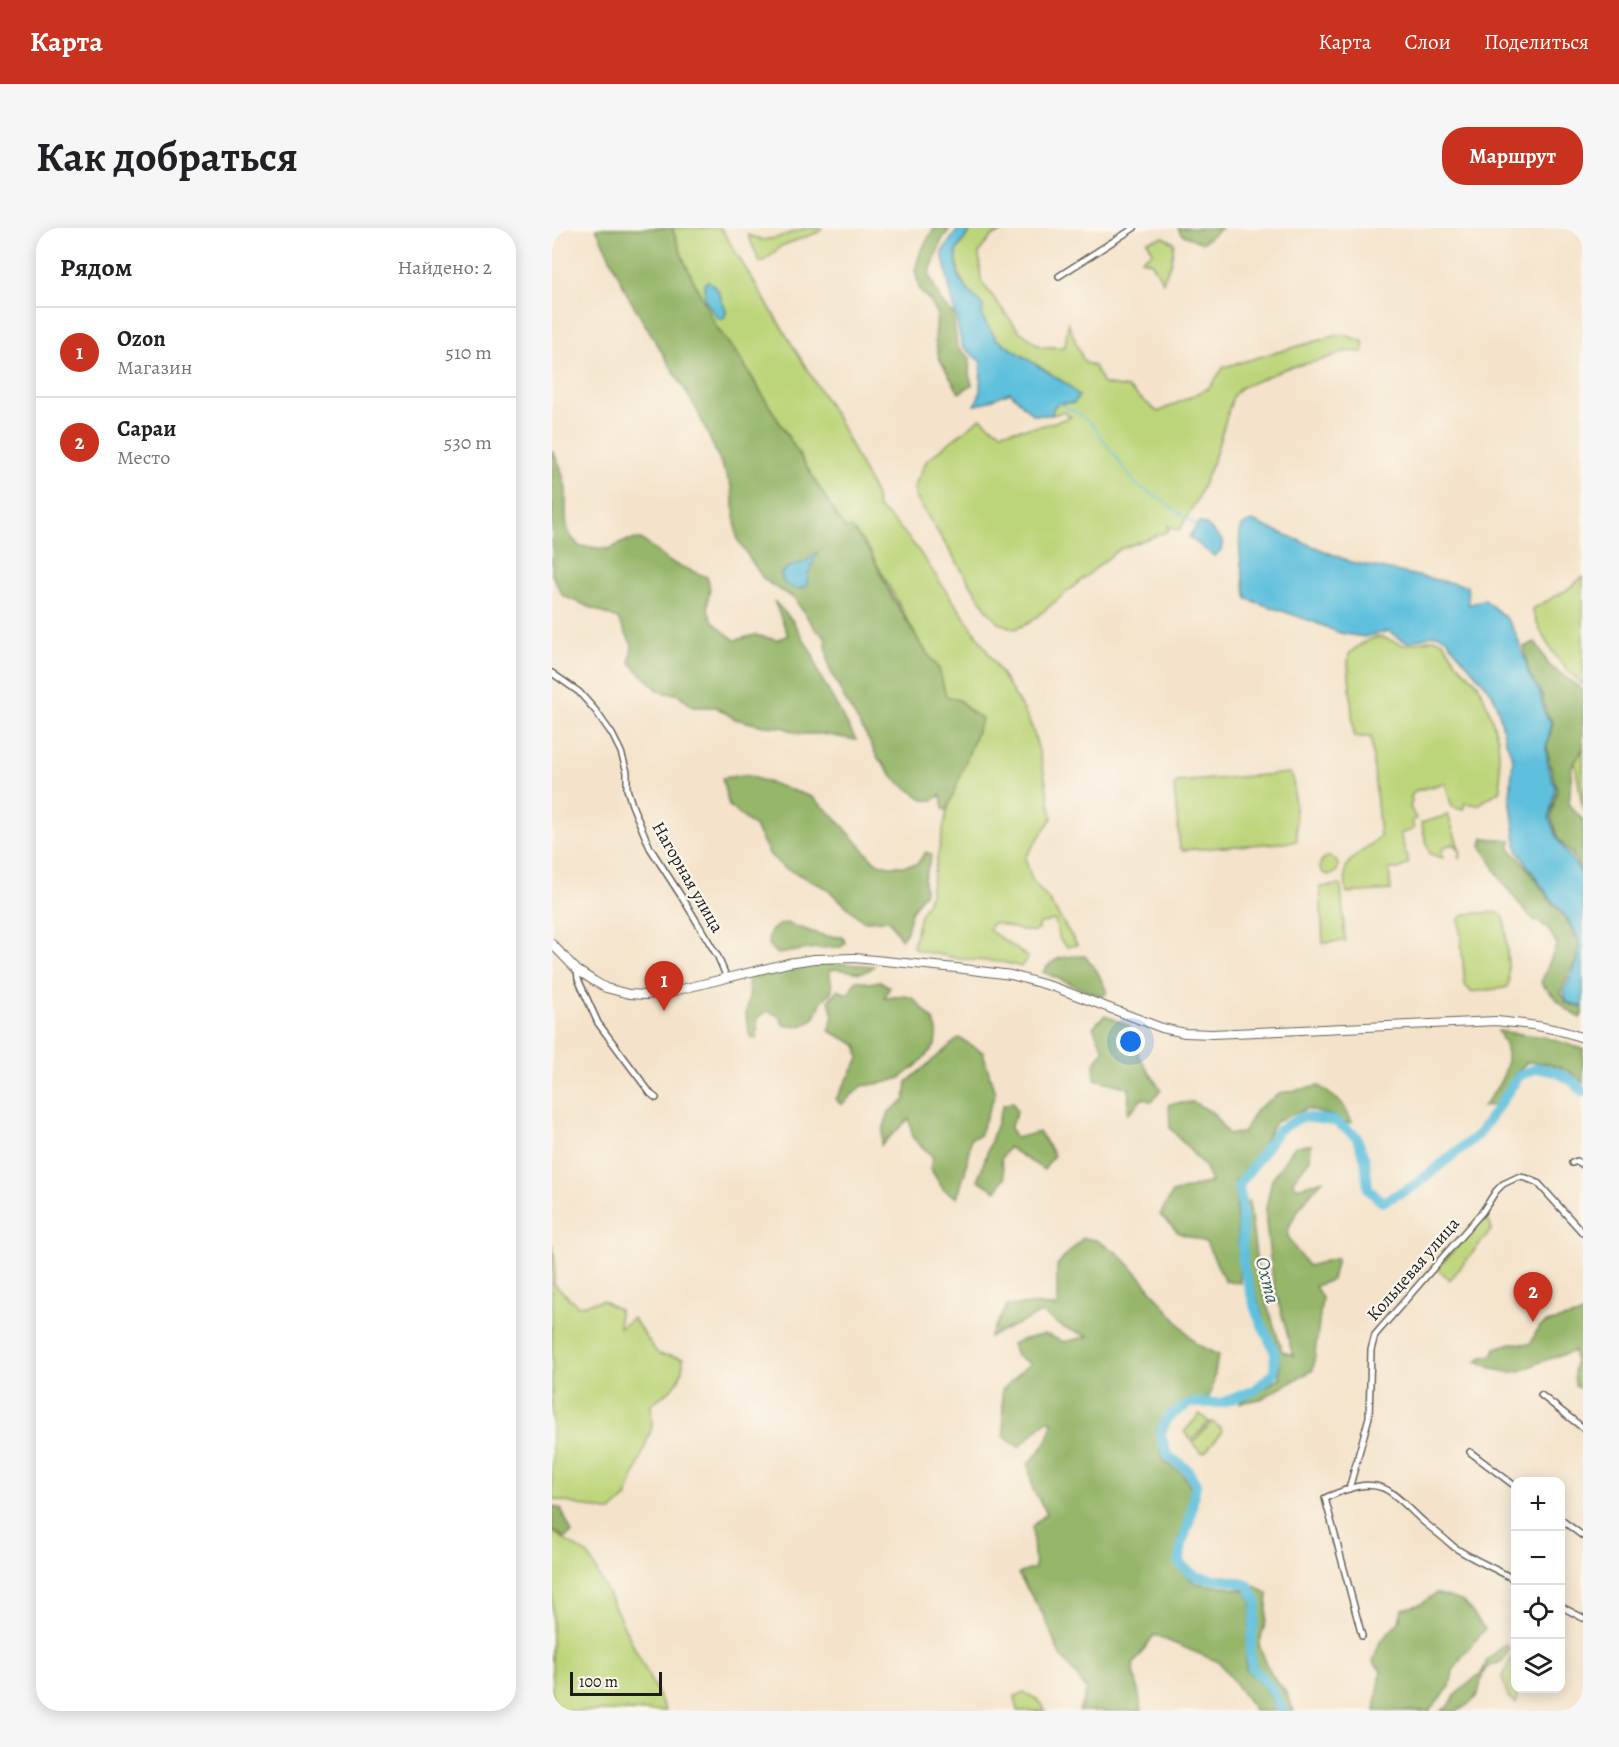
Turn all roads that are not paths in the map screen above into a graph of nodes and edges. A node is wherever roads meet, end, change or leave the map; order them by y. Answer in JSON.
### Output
{"nodes":[{"id":1,"x":1134,"y":228,"type":"edge"},
{"id":2,"x":1059,"y":276,"type":"dead end"},
{"id":3,"x":552,"y":674,"type":"edge"},
{"id":4,"x":552,"y":944,"type":"edge"},
{"id":5,"x":577,"y":970,"type":"junction"},
{"id":6,"x":727,"y":978,"type":"junction"},
{"id":7,"x":1583,"y":1038,"type":"edge"},
{"id":8,"x":656,"y":1098,"type":"dead end"},
{"id":9,"x":1572,"y":1162,"type":"dead end"},
{"id":10,"x":1583,"y":1165,"type":"edge"},
{"id":11,"x":1583,"y":1233,"type":"edge"},
{"id":12,"x":1541,"y":1395,"type":"dead end"},
{"id":13,"x":1583,"y":1428,"type":"edge"},
{"id":14,"x":1470,"y":1452,"type":"dead end"},
{"id":15,"x":1511,"y":1483,"type":"edge"},
{"id":16,"x":1349,"y":1489,"type":"junction"},
{"id":17,"x":1565,"y":1523,"type":"edge"},
{"id":18,"x":1583,"y":1536,"type":"edge"},
{"id":19,"x":1511,"y":1578,"type":"edge"},
{"id":20,"x":1565,"y":1608,"type":"edge"},
{"id":21,"x":1583,"y":1618,"type":"edge"},
{"id":22,"x":1362,"y":1636,"type":"dead end"}],
"edges":[{"from":1,"to":2,"type":"street"},
{"from":3,"to":6,"type":"street","name":"Нагорная улица"},
{"from":4,"to":5,"type":"main road"},
{"from":5,"to":6,"type":"main road"},
{"from":5,"to":8,"type":"street"},
{"from":6,"to":7,"type":"main road"},
{"from":9,"to":10,"type":"street"},
{"from":11,"to":16,"type":"street","name":"Кольцевая улица"},
{"from":12,"to":13,"type":"street"},
{"from":14,"to":15,"type":"street"},
{"from":16,"to":19,"type":"street"},
{"from":16,"to":22,"type":"street"},
{"from":17,"to":18,"type":"street"},
{"from":20,"to":21,"type":"street"}]}
